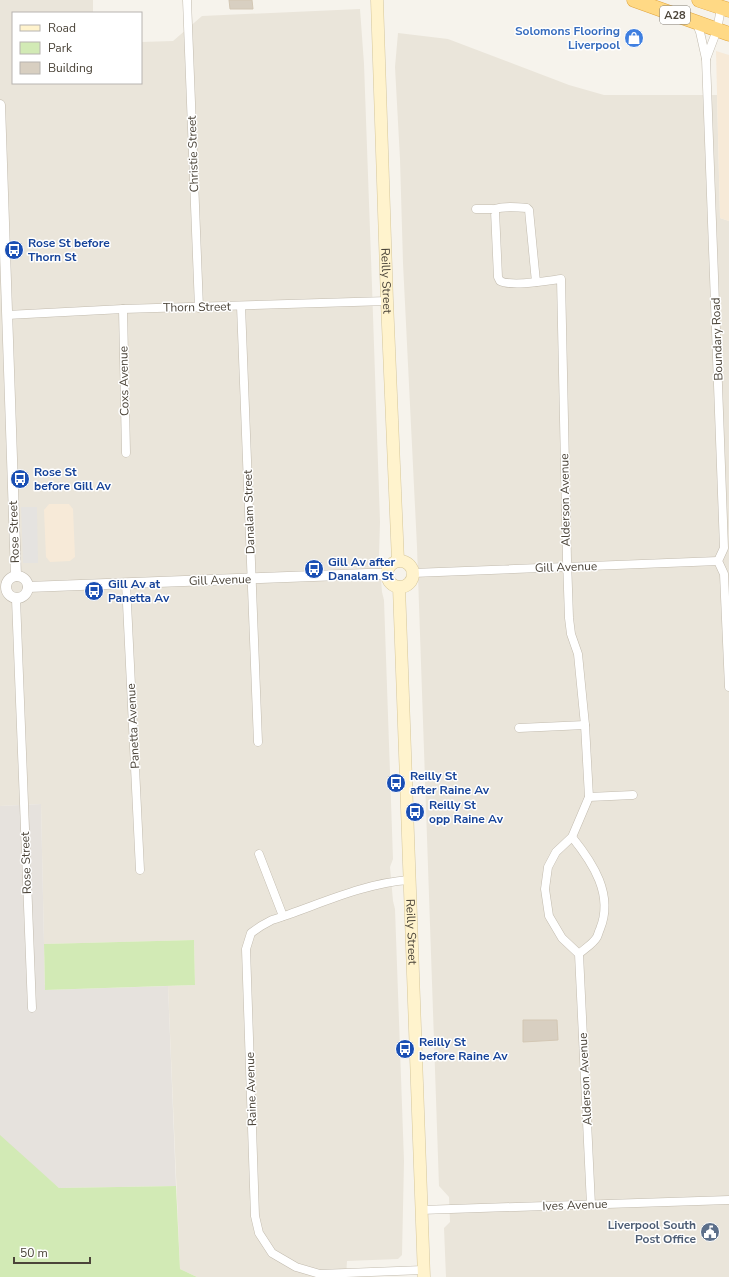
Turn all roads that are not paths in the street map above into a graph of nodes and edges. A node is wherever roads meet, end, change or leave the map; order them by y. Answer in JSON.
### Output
{"nodes":[{"id":1,"x":188,"y":0,"type":"edge"},
{"id":2,"x":377,"y":0,"type":"edge"},
{"id":3,"x":634,"y":0,"type":"edge"},
{"id":4,"x":700,"y":0,"type":"edge"},
{"id":5,"x":725,"y":9,"type":"edge"},
{"id":6,"x":696,"y":22,"type":"junction"},
{"id":7,"x":723,"y":32,"type":"edge"},
{"id":8,"x":706,"y":59,"type":"junction"},
{"id":9,"x":0,"y":105,"type":"edge"},
{"id":10,"x":476,"y":209,"type":"dead end"},
{"id":11,"x":494,"y":210,"type":"junction"},
{"id":12,"x":536,"y":282,"type":"junction"},
{"id":13,"x":387,"y":301,"type":"junction"},
{"id":14,"x":241,"y":306,"type":"junction"},
{"id":15,"x":199,"y":308,"type":"junction"},
{"id":16,"x":123,"y":309,"type":"junction"},
{"id":17,"x":7,"y":314,"type":"junction"},
{"id":18,"x":126,"y":453,"type":"dead end"},
{"id":19,"x":398,"y":561,"type":"junction"},
{"id":20,"x":718,"y":561,"type":"junction"},
{"id":21,"x":567,"y":567,"type":"junction"},
{"id":22,"x":413,"y":573,"type":"junction"},
{"id":23,"x":387,"y":574,"type":"junction"},
{"id":24,"x":16,"y":576,"type":"junction"},
{"id":25,"x":252,"y":579,"type":"junction"},
{"id":26,"x":126,"y":583,"type":"junction"},
{"id":27,"x":28,"y":587,"type":"junction"},
{"id":28,"x":3,"y":588,"type":"edge"},
{"id":29,"x":399,"y":588,"type":"junction"},
{"id":30,"x":16,"y":599,"type":"junction"},
{"id":31,"x":729,"y":687,"type":"edge"},
{"id":32,"x":585,"y":725,"type":"junction"},
{"id":33,"x":519,"y":728,"type":"dead end"},
{"id":34,"x":258,"y":742,"type":"dead end"},
{"id":35,"x":634,"y":795,"type":"dead end"},
{"id":36,"x":589,"y":797,"type":"junction"},
{"id":37,"x":572,"y":837,"type":"junction"},
{"id":38,"x":259,"y":854,"type":"dead end"},
{"id":39,"x":140,"y":870,"type":"dead end"},
{"id":40,"x":409,"y":880,"type":"junction"},
{"id":41,"x":283,"y":916,"type":"junction"},
{"id":42,"x":579,"y":954,"type":"junction"},
{"id":43,"x":32,"y":1008,"type":"dead end"},
{"id":44,"x":729,"y":1200,"type":"edge"},
{"id":45,"x":591,"y":1205,"type":"junction"},
{"id":46,"x":421,"y":1210,"type":"junction"},
{"id":47,"x":424,"y":1274,"type":"edge"}],
"edges":[{"from":1,"to":15,"type":"street","name":"Christie Street"},
{"from":2,"to":13,"type":"main road","name":"Reilly Street"},
{"from":3,"to":6,"type":"highway","number":"A28"},
{"from":4,"to":5,"type":"highway","number":"A28"},
{"from":5,"to":7,"type":"street","name":"Boundary Road"},
{"from":6,"to":7,"type":"highway","number":"A28"},
{"from":6,"to":8,"type":"street","name":"Boundary Road"},
{"from":7,"to":8,"type":"street","name":"Boundary Road"},
{"from":8,"to":20,"type":"street","name":"Boundary Road"},
{"from":9,"to":17,"type":"street","name":"Rose Street"},
{"from":10,"to":11,"type":"street"},
{"from":11,"to":12,"type":"street"},
{"from":11,"to":12,"type":"street"},
{"from":12,"to":21,"type":"street","name":"Alderson Avenue"},
{"from":13,"to":14,"type":"street","name":"Thorn Street"},
{"from":13,"to":19,"type":"main road","name":"Reilly Street"},
{"from":14,"to":15,"type":"street","name":"Thorn Street"},
{"from":14,"to":25,"type":"street","name":"Danalam Street"},
{"from":15,"to":16,"type":"street","name":"Thorn Street"},
{"from":16,"to":17,"type":"street","name":"Thorn Street"},
{"from":16,"to":18,"type":"street","name":"Coxs Avenue"},
{"from":17,"to":24,"type":"street","name":"Rose Street"},
{"from":19,"to":22,"type":"main road"},
{"from":19,"to":23,"type":"main road"},
{"from":20,"to":21,"type":"street","name":"Gill Avenue"},
{"from":20,"to":31,"type":"street"},
{"from":21,"to":22,"type":"street","name":"Gill Avenue"},
{"from":21,"to":32,"type":"street","name":"Alderson Avenue"},
{"from":22,"to":29,"type":"main road"},
{"from":23,"to":25,"type":"street","name":"Gill Avenue"},
{"from":23,"to":29,"type":"main road"},
{"from":24,"to":27,"type":"street","name":"Rose Street"},
{"from":24,"to":28,"type":"street","name":"Rose Street"},
{"from":25,"to":26,"type":"street","name":"Gill Avenue"},
{"from":25,"to":34,"type":"street","name":"Danalam Street"},
{"from":26,"to":27,"type":"street","name":"Gill Avenue"},
{"from":26,"to":39,"type":"street","name":"Panetta Avenue"},
{"from":27,"to":30,"type":"street"},
{"from":28,"to":30,"type":"street","name":"Rose Street"},
{"from":29,"to":40,"type":"main road","name":"Reilly Street"},
{"from":30,"to":43,"type":"street","name":"Rose Street"},
{"from":32,"to":33,"type":"street"},
{"from":32,"to":36,"type":"street","name":"Alderson Avenue"},
{"from":35,"to":36,"type":"street"},
{"from":36,"to":37,"type":"street","name":"Alderson Avenue"},
{"from":37,"to":42,"type":"street"},
{"from":37,"to":42,"type":"street","name":"Alderson Avenue"},
{"from":38,"to":41,"type":"street"},
{"from":40,"to":41,"type":"street","name":"Raine Avenue"},
{"from":40,"to":46,"type":"main road","name":"Reilly Street"},
{"from":41,"to":47,"type":"street","name":"Raine Avenue"},
{"from":42,"to":45,"type":"street","name":"Alderson Avenue"},
{"from":44,"to":45,"type":"street","name":"Ives Avenue"},
{"from":45,"to":46,"type":"street","name":"Ives Avenue"},
{"from":46,"to":47,"type":"main road","name":"Reilly Street"}]}
